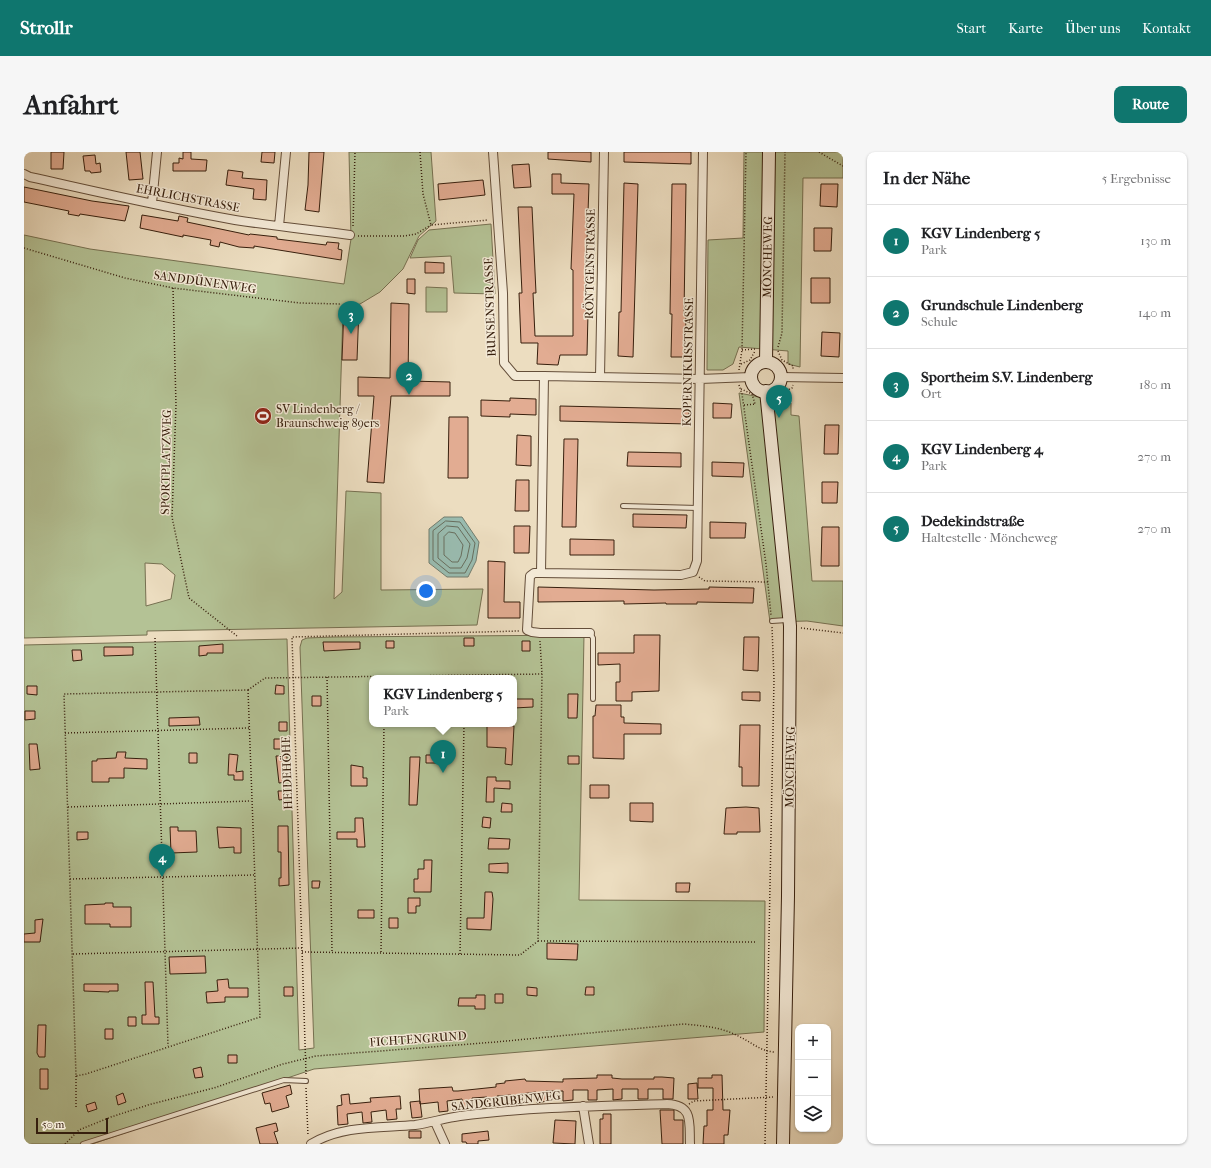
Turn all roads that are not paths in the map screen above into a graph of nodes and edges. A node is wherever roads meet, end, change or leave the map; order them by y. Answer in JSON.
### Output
{"nodes":[{"id":1,"x":157,"y":152,"type":"edge"},
{"id":2,"x":286,"y":152,"type":"edge"},
{"id":3,"x":493,"y":152,"type":"edge"},
{"id":4,"x":604,"y":152,"type":"edge"},
{"id":5,"x":703,"y":152,"type":"edge"},
{"id":6,"x":769,"y":152,"type":"edge"},
{"id":7,"x":24,"y":174,"type":"edge"},
{"id":8,"x":152,"y":203,"type":"junction"},
{"id":9,"x":279,"y":226,"type":"junction"},
{"id":10,"x":350,"y":235,"type":"road end"},
{"id":11,"x":766,"y":362,"type":"junction"},
{"id":12,"x":544,"y":376,"type":"junction"},
{"id":13,"x":780,"y":376,"type":"junction"},
{"id":14,"x":600,"y":377,"type":"junction"},
{"id":15,"x":751,"y":377,"type":"junction"},
{"id":16,"x":843,"y":378,"type":"edge"},
{"id":17,"x":700,"y":379,"type":"junction"},
{"id":18,"x":766,"y":391,"type":"junction"},
{"id":19,"x":623,"y":506,"type":"dead end"},
{"id":20,"x":698,"y":508,"type":"junction"},
{"id":21,"x":541,"y":573,"type":"junction"},
{"id":22,"x":772,"y":621,"type":"road end"},
{"id":23,"x":790,"y":623,"type":"junction"},
{"id":24,"x":590,"y":633,"type":"joint"},
{"id":25,"x":593,"y":699,"type":"dead end"},
{"id":26,"x":306,"y":1081,"type":"road end"},
{"id":27,"x":583,"y":1106,"type":"junction"},
{"id":28,"x":435,"y":1122,"type":"junction"},
{"id":29,"x":310,"y":1140,"type":"edge"},
{"id":30,"x":83,"y":1144,"type":"edge"},
{"id":31,"x":445,"y":1144,"type":"edge"},
{"id":32,"x":589,"y":1144,"type":"edge"},
{"id":33,"x":690,"y":1144,"type":"edge"},
{"id":34,"x":783,"y":1144,"type":"edge"}],
"edges":[{"from":1,"to":8,"type":"street"},
{"from":2,"to":9,"type":"street"},
{"from":3,"to":12,"type":"street","name":"BUNSENSTRASSE"},
{"from":4,"to":14,"type":"street","name":"RÖNTGENSTRASSE"},
{"from":5,"to":17,"type":"street","name":"KOPERNIKUSSTRASSE"},
{"from":6,"to":11,"type":"main road","name":"MÖNCHEWEG"},
{"from":7,"to":8,"type":"street","name":"EHRLICHSTRASSE"},
{"from":8,"to":9,"type":"street","name":"EHRLICHSTRASSE"},
{"from":9,"to":10,"type":"street","name":"EHRLICHSTRASSE"},
{"from":11,"to":13,"type":"main road"},
{"from":11,"to":15,"type":"main road"},
{"from":12,"to":14,"type":"street","name":"BUNSENSTRASSE"},
{"from":12,"to":21,"type":"street"},
{"from":13,"to":16,"type":"street"},
{"from":13,"to":18,"type":"main road"},
{"from":14,"to":17,"type":"street","name":"BUNSENSTRASSE"},
{"from":15,"to":17,"type":"street","name":"BUNSENSTRASSE"},
{"from":15,"to":18,"type":"main road"},
{"from":17,"to":20,"type":"street","name":"KOPERNIKUSSTRASSE"},
{"from":18,"to":23,"type":"main road","name":"MÖNCHEWEG"},
{"from":19,"to":20,"type":"lane"},
{"from":20,"to":21,"type":"street","name":"KOPERNIKUSSTRASSE"},
{"from":21,"to":24,"type":"street"},
{"from":22,"to":23,"type":"lane"},
{"from":23,"to":34,"type":"main road","name":"MÖNCHEWEG"},
{"from":24,"to":25,"type":"lane"},
{"from":26,"to":30,"type":"lane"},
{"from":27,"to":28,"type":"street","name":"SANDGRUBENWEG"},
{"from":27,"to":32,"type":"street"},
{"from":27,"to":33,"type":"street","name":"SANDGRUBENWEG"},
{"from":28,"to":29,"type":"street","name":"SANDGRUBENWEG"},
{"from":28,"to":31,"type":"street"}]}
